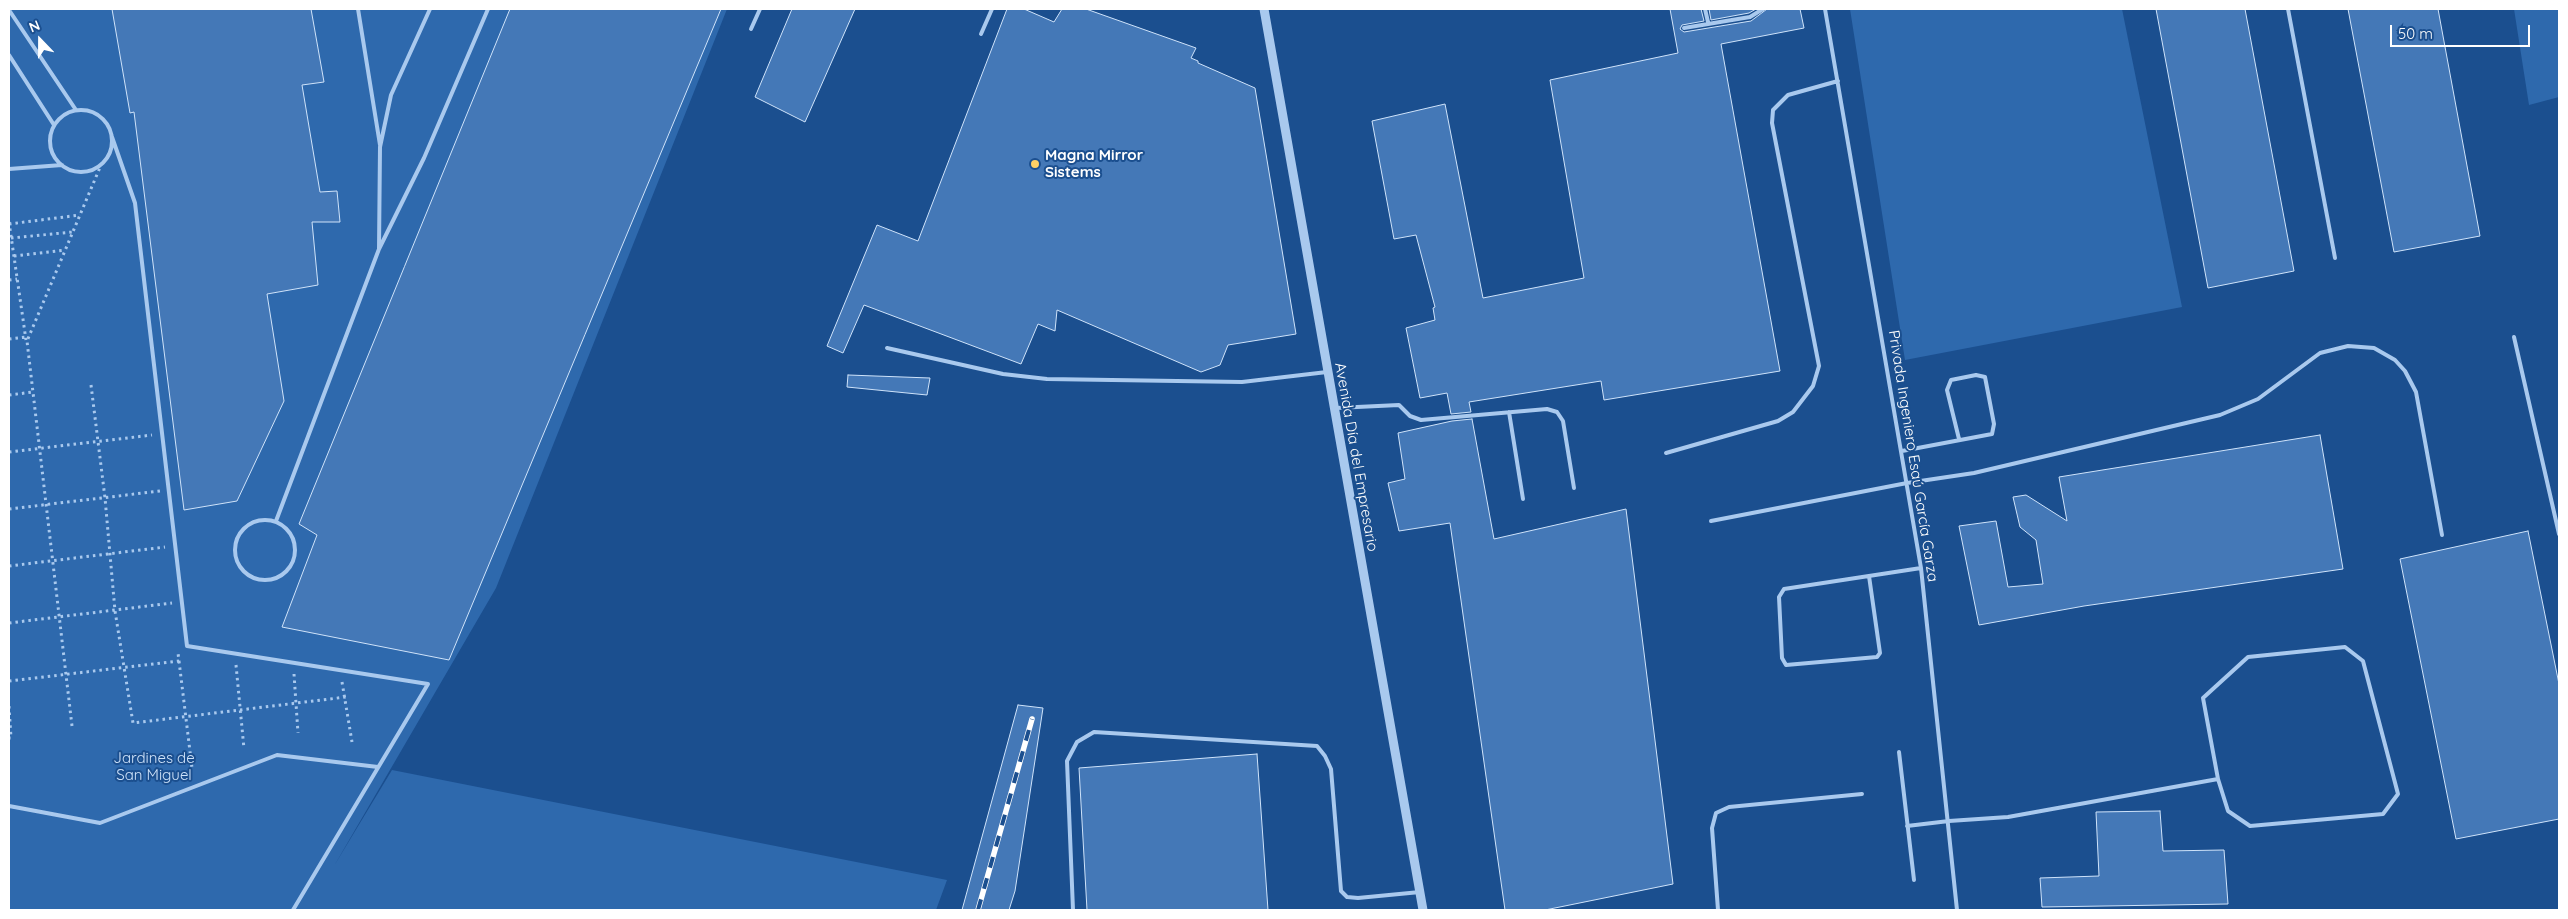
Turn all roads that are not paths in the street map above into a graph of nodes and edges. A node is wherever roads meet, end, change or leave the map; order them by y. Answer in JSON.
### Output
{"nodes":[{"id":1,"x":358,"y":9,"type":"edge"},
{"id":2,"x":430,"y":9,"type":"edge"},
{"id":3,"x":488,"y":9,"type":"edge"},
{"id":4,"x":760,"y":9,"type":"edge"},
{"id":5,"x":992,"y":9,"type":"edge"},
{"id":6,"x":1264,"y":9,"type":"edge"},
{"id":7,"x":1705,"y":9,"type":"edge"},
{"id":8,"x":1763,"y":9,"type":"edge"},
{"id":9,"x":1825,"y":9,"type":"edge"},
{"id":10,"x":2288,"y":9,"type":"edge"},
{"id":11,"x":9,"y":10,"type":"edge"},
{"id":12,"x":1708,"y":22,"type":"junction"},
{"id":13,"x":1684,"y":28,"type":"dead end"},
{"id":14,"x":751,"y":30,"type":"dead end"},
{"id":15,"x":981,"y":34,"type":"dead end"},
{"id":16,"x":9,"y":55,"type":"edge"},
{"id":17,"x":1838,"y":81,"type":"junction"},
{"id":18,"x":76,"y":110,"type":"junction"},
{"id":19,"x":54,"y":125,"type":"junction"},
{"id":20,"x":112,"y":137,"type":"junction"},
{"id":21,"x":380,"y":147,"type":"junction"},
{"id":22,"x":62,"y":165,"type":"junction"},
{"id":23,"x":9,"y":169,"type":"edge"},
{"id":24,"x":379,"y":249,"type":"junction"},
{"id":25,"x":2335,"y":258,"type":"dead end"},
{"id":26,"x":2514,"y":338,"type":"dead end"},
{"id":27,"x":887,"y":348,"type":"dead end"},
{"id":28,"x":1327,"y":372,"type":"junction"},
{"id":29,"x":1334,"y":408,"type":"junction"},
{"id":30,"x":1509,"y":412,"type":"junction"},
{"id":31,"x":1959,"y":439,"type":"junction"},
{"id":32,"x":1902,"y":451,"type":"junction"},
{"id":33,"x":1666,"y":453,"type":"dead end"},
{"id":34,"x":1907,"y":483,"type":"junction"},
{"id":35,"x":1574,"y":488,"type":"dead end"},
{"id":36,"x":1524,"y":499,"type":"dead end"},
{"id":37,"x":276,"y":521,"type":"junction"},
{"id":38,"x":1711,"y":521,"type":"dead end"},
{"id":39,"x":2559,"y":534,"type":"edge"},
{"id":40,"x":2442,"y":535,"type":"dead end"},
{"id":41,"x":1921,"y":568,"type":"junction"},
{"id":42,"x":1869,"y":576,"type":"junction"},
{"id":43,"x":1900,"y":752,"type":"dead end"},
{"id":44,"x":378,"y":768,"type":"junction"},
{"id":45,"x":2218,"y":779,"type":"junction"},
{"id":46,"x":1862,"y":794,"type":"dead end"},
{"id":47,"x":9,"y":806,"type":"edge"},
{"id":48,"x":1949,"y":821,"type":"junction"},
{"id":49,"x":1907,"y":826,"type":"junction"},
{"id":50,"x":1914,"y":880,"type":"dead end"},
{"id":51,"x":1420,"y":892,"type":"junction"},
{"id":52,"x":293,"y":910,"type":"edge"},
{"id":53,"x":1073,"y":910,"type":"edge"},
{"id":54,"x":1423,"y":910,"type":"edge"},
{"id":55,"x":1718,"y":910,"type":"edge"},
{"id":56,"x":1957,"y":910,"type":"edge"}],
"edges":[{"from":1,"to":21,"type":"lane"},
{"from":2,"to":21,"type":"lane"},
{"from":3,"to":24,"type":"lane"},
{"from":4,"to":14,"type":"lane"},
{"from":5,"to":15,"type":"lane"},
{"from":6,"to":28,"type":"street","name":"Avenida Día del Empresario"},
{"from":7,"to":12,"type":"lane"},
{"from":8,"to":12,"type":"lane"},
{"from":9,"to":17,"type":"lane","name":"Privada Ingeniero Esaú García Garza"},
{"from":10,"to":25,"type":"lane"},
{"from":11,"to":18,"type":"lane"},
{"from":12,"to":13,"type":"lane"},
{"from":16,"to":19,"type":"lane"},
{"from":17,"to":32,"type":"lane","name":"Privada Ingeniero Esaú García Garza"},
{"from":17,"to":33,"type":"lane"},
{"from":18,"to":19,"type":"lane"},
{"from":18,"to":20,"type":"lane"},
{"from":19,"to":22,"type":"lane"},
{"from":20,"to":22,"type":"lane"},
{"from":20,"to":44,"type":"lane"},
{"from":21,"to":24,"type":"lane"},
{"from":22,"to":23,"type":"lane"},
{"from":24,"to":37,"type":"lane"},
{"from":26,"to":39,"type":"lane"},
{"from":27,"to":28,"type":"lane"},
{"from":28,"to":29,"type":"street","name":"Avenida Día del Empresario"},
{"from":29,"to":30,"type":"lane"},
{"from":29,"to":51,"type":"street","name":"Avenida Día del Empresario"},
{"from":30,"to":35,"type":"lane"},
{"from":30,"to":36,"type":"lane"},
{"from":31,"to":31,"type":"lane"},
{"from":31,"to":32,"type":"lane"},
{"from":32,"to":34,"type":"lane","name":"Privada Ingeniero Esaú García Garza"},
{"from":34,"to":38,"type":"lane"},
{"from":34,"to":40,"type":"lane"},
{"from":34,"to":41,"type":"lane","name":"Privada Ingeniero Esaú García Garza"},
{"from":37,"to":37,"type":"lane"},
{"from":41,"to":42,"type":"lane"},
{"from":41,"to":48,"type":"lane","name":"Privada Ingeniero Esaú García Garza"},
{"from":42,"to":42,"type":"lane"},
{"from":43,"to":49,"type":"lane"},
{"from":44,"to":47,"type":"lane"},
{"from":44,"to":52,"type":"lane"},
{"from":45,"to":45,"type":"lane"},
{"from":45,"to":48,"type":"lane"},
{"from":46,"to":55,"type":"lane"},
{"from":48,"to":49,"type":"lane"},
{"from":48,"to":56,"type":"lane","name":"Privada Ingeniero Esaú García Garza"},
{"from":49,"to":50,"type":"lane"},
{"from":51,"to":53,"type":"lane"},
{"from":51,"to":54,"type":"street","name":"Avenida Día del Empresario"}]}
